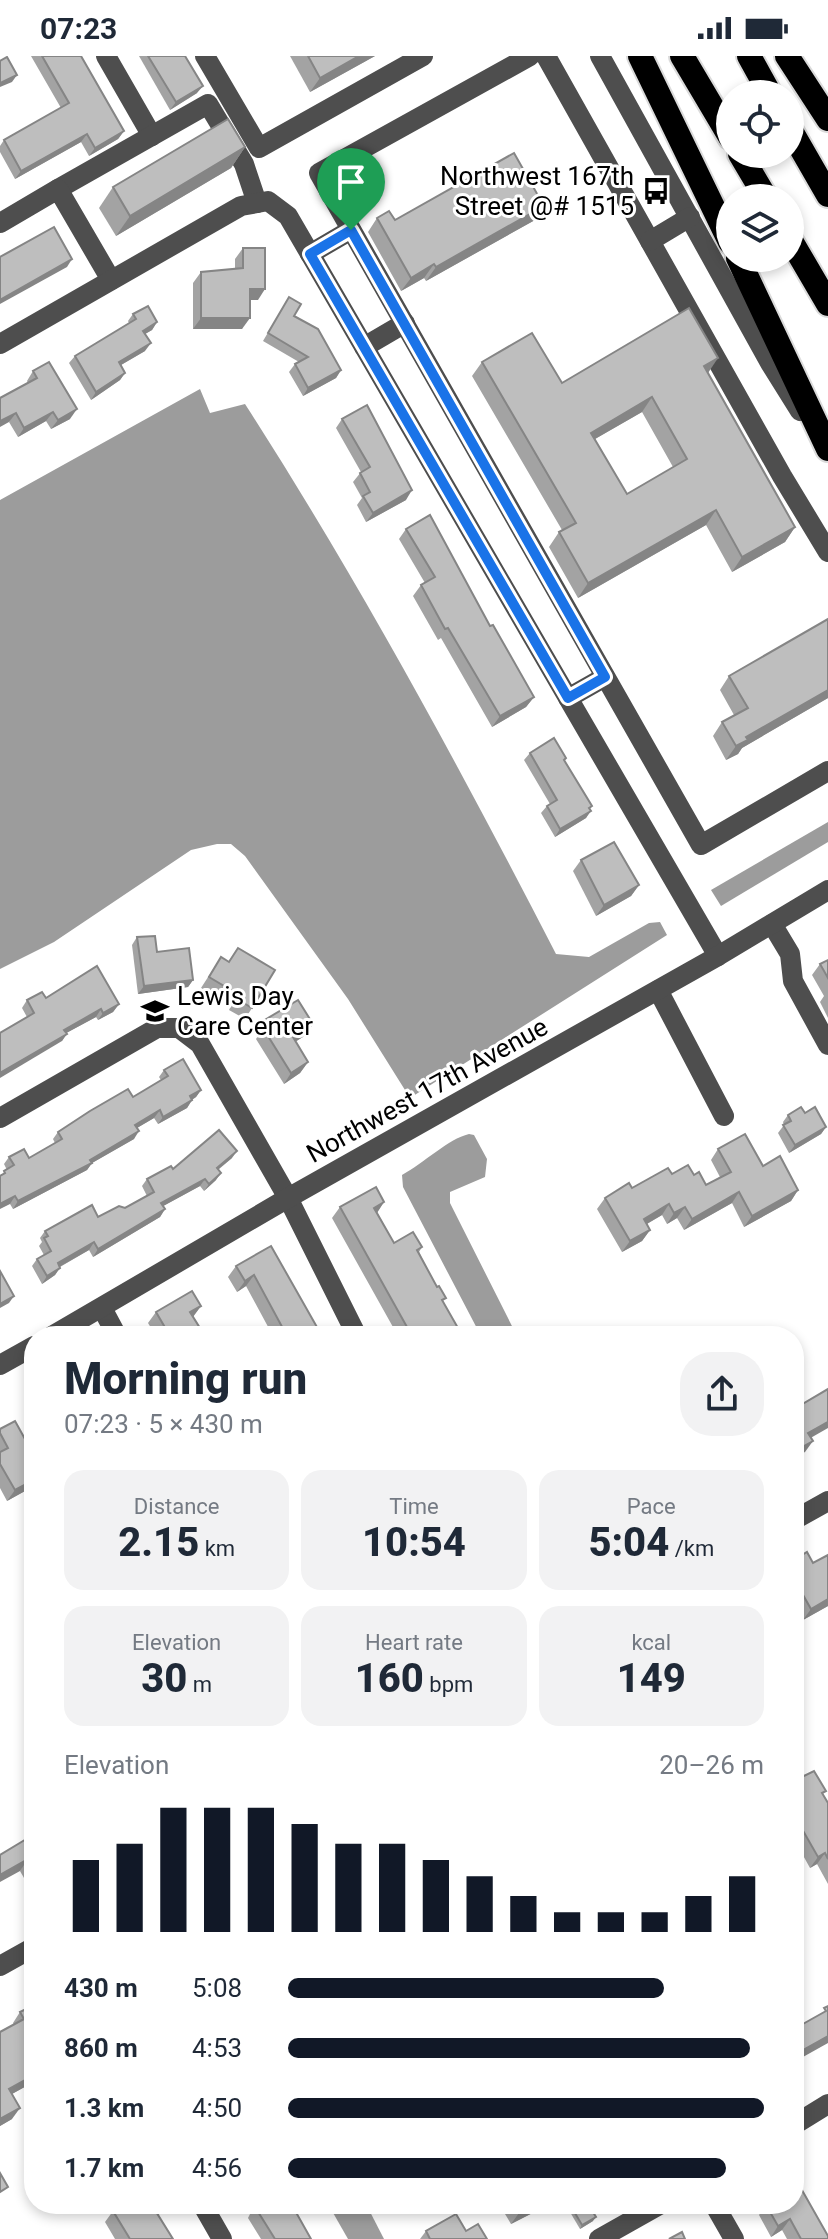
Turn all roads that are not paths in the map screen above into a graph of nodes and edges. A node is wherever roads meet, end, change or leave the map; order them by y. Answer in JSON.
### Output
{"nodes":[{"id":1,"x":106,"y":56,"type":"edge"},
{"id":2,"x":205,"y":56,"type":"edge"},
{"id":3,"x":423,"y":56,"type":"edge"},
{"id":4,"x":530,"y":56,"type":"edge"},
{"id":5,"x":546,"y":56,"type":"edge"},
{"id":6,"x":600,"y":56,"type":"edge"},
{"id":7,"x":640,"y":56,"type":"edge"},
{"id":8,"x":682,"y":56,"type":"edge"},
{"id":9,"x":749,"y":56,"type":"edge"},
{"id":10,"x":787,"y":56,"type":"edge"},
{"id":11,"x":762,"y":80,"type":"edge"},
{"id":12,"x":716,"y":113,"type":"edge"},
{"id":13,"x":828,"y":119,"type":"edge"},
{"id":14,"x":152,"y":136,"type":"junction"},
{"id":15,"x":804,"y":153,"type":"edge"},
{"id":16,"x":58,"y":189,"type":"junction"},
{"id":17,"x":828,"y":195,"type":"edge"},
{"id":18,"x":262,"y":202,"type":"junction"},
{"id":19,"x":716,"y":213,"type":"edge"},
{"id":20,"x":690,"y":217,"type":"junction"},
{"id":21,"x":0,"y":223,"type":"edge"},
{"id":22,"x":351,"y":230,"type":"junction"},
{"id":23,"x":650,"y":241,"type":"junction"},
{"id":24,"x":310,"y":254,"type":"junction"},
{"id":25,"x":804,"y":263,"type":"edge"},
{"id":26,"x":744,"y":272,"type":"edge"},
{"id":27,"x":111,"y":280,"type":"junction"},
{"id":28,"x":828,"y":304,"type":"edge"},
{"id":29,"x":405,"y":323,"type":"junction"},
{"id":30,"x":0,"y":344,"type":"edge"},
{"id":31,"x":364,"y":347,"type":"junction"},
{"id":32,"x":828,"y":452,"type":"edge"},
{"id":33,"x":828,"y":552,"type":"edge"},
{"id":34,"x":605,"y":677,"type":"junction"},
{"id":35,"x":568,"y":698,"type":"junction"},
{"id":36,"x":828,"y":771,"type":"edge"},
{"id":37,"x":828,"y":890,"type":"edge"},
{"id":38,"x":772,"y":924,"type":"junction"},
{"id":39,"x":718,"y":956,"type":"junction"},
{"id":40,"x":658,"y":990,"type":"junction"},
{"id":41,"x":828,"y":1045,"type":"edge"},
{"id":42,"x":724,"y":1116,"type":"dead end"},
{"id":43,"x":0,"y":1118,"type":"edge"},
{"id":44,"x":288,"y":1198,"type":"junction"},
{"id":45,"x":102,"y":1308,"type":"junction"},
{"id":46,"x":70,"y":1326,"type":"edge"},
{"id":47,"x":112,"y":1326,"type":"edge"},
{"id":48,"x":352,"y":1326,"type":"edge"},
{"id":49,"x":24,"y":1352,"type":"edge"},
{"id":50,"x":0,"y":1365,"type":"edge"},
{"id":51,"x":828,"y":1501,"type":"edge"},
{"id":52,"x":804,"y":1514,"type":"edge"},
{"id":53,"x":24,"y":1953,"type":"edge"},
{"id":54,"x":0,"y":1966,"type":"edge"},
{"id":55,"x":828,"y":2104,"type":"edge"},
{"id":56,"x":804,"y":2119,"type":"edge"},
{"id":57,"x":208,"y":2214,"type":"edge"},
{"id":58,"x":643,"y":2214,"type":"edge"},
{"id":59,"x":720,"y":2214,"type":"edge"},
{"id":60,"x":222,"y":2239,"type":"edge"},
{"id":61,"x":599,"y":2239,"type":"edge"},
{"id":62,"x":734,"y":2239,"type":"edge"}],
"edges":[{"from":1,"to":14,"type":"street"},
{"from":2,"to":3,"type":"street"},
{"from":4,"to":22,"type":"street"},
{"from":5,"to":23,"type":"street"},
{"from":6,"to":20,"type":"street"},
{"from":7,"to":19,"type":"highway"},
{"from":8,"to":12,"type":"highway"},
{"from":9,"to":11,"type":"highway"},
{"from":10,"to":13,"type":"highway"},
{"from":14,"to":16,"type":"street"},
{"from":14,"to":18,"type":"street"},
{"from":15,"to":17,"type":"highway"},
{"from":16,"to":21,"type":"street"},
{"from":16,"to":27,"type":"street"},
{"from":18,"to":24,"type":"street"},
{"from":18,"to":27,"type":"street"},
{"from":20,"to":23,"type":"street"},
{"from":20,"to":32,"type":"street"},
{"from":22,"to":24,"type":"street"},
{"from":22,"to":29,"type":"street"},
{"from":23,"to":33,"type":"street"},
{"from":24,"to":31,"type":"street"},
{"from":25,"to":28,"type":"highway"},
{"from":26,"to":32,"type":"highway"},
{"from":27,"to":30,"type":"street"},
{"from":29,"to":31,"type":"street"},
{"from":29,"to":34,"type":"street"},
{"from":31,"to":35,"type":"street"},
{"from":34,"to":35,"type":"street"},
{"from":34,"to":36,"type":"street"},
{"from":35,"to":39,"type":"street"},
{"from":37,"to":38,"type":"street","name":"Northwest 17th Avenue"},
{"from":38,"to":39,"type":"street","name":"Northwest 17th Avenue"},
{"from":38,"to":41,"type":"street"},
{"from":39,"to":40,"type":"street","name":"Northwest 17th Avenue"},
{"from":40,"to":42,"type":"street"},
{"from":40,"to":44,"type":"street","name":"Northwest 17th Avenue"},
{"from":43,"to":44,"type":"street"},
{"from":44,"to":45,"type":"street","name":"Northwest 17th Avenue"},
{"from":44,"to":48,"type":"street"},
{"from":45,"to":46,"type":"street","name":"Northwest 17th Avenue"},
{"from":45,"to":47,"type":"street"},
{"from":49,"to":50,"type":"street"},
{"from":51,"to":52,"type":"street"},
{"from":53,"to":54,"type":"street"},
{"from":55,"to":56,"type":"street"},
{"from":57,"to":60,"type":"street"},
{"from":58,"to":61,"type":"street"},
{"from":59,"to":62,"type":"street"}]}
